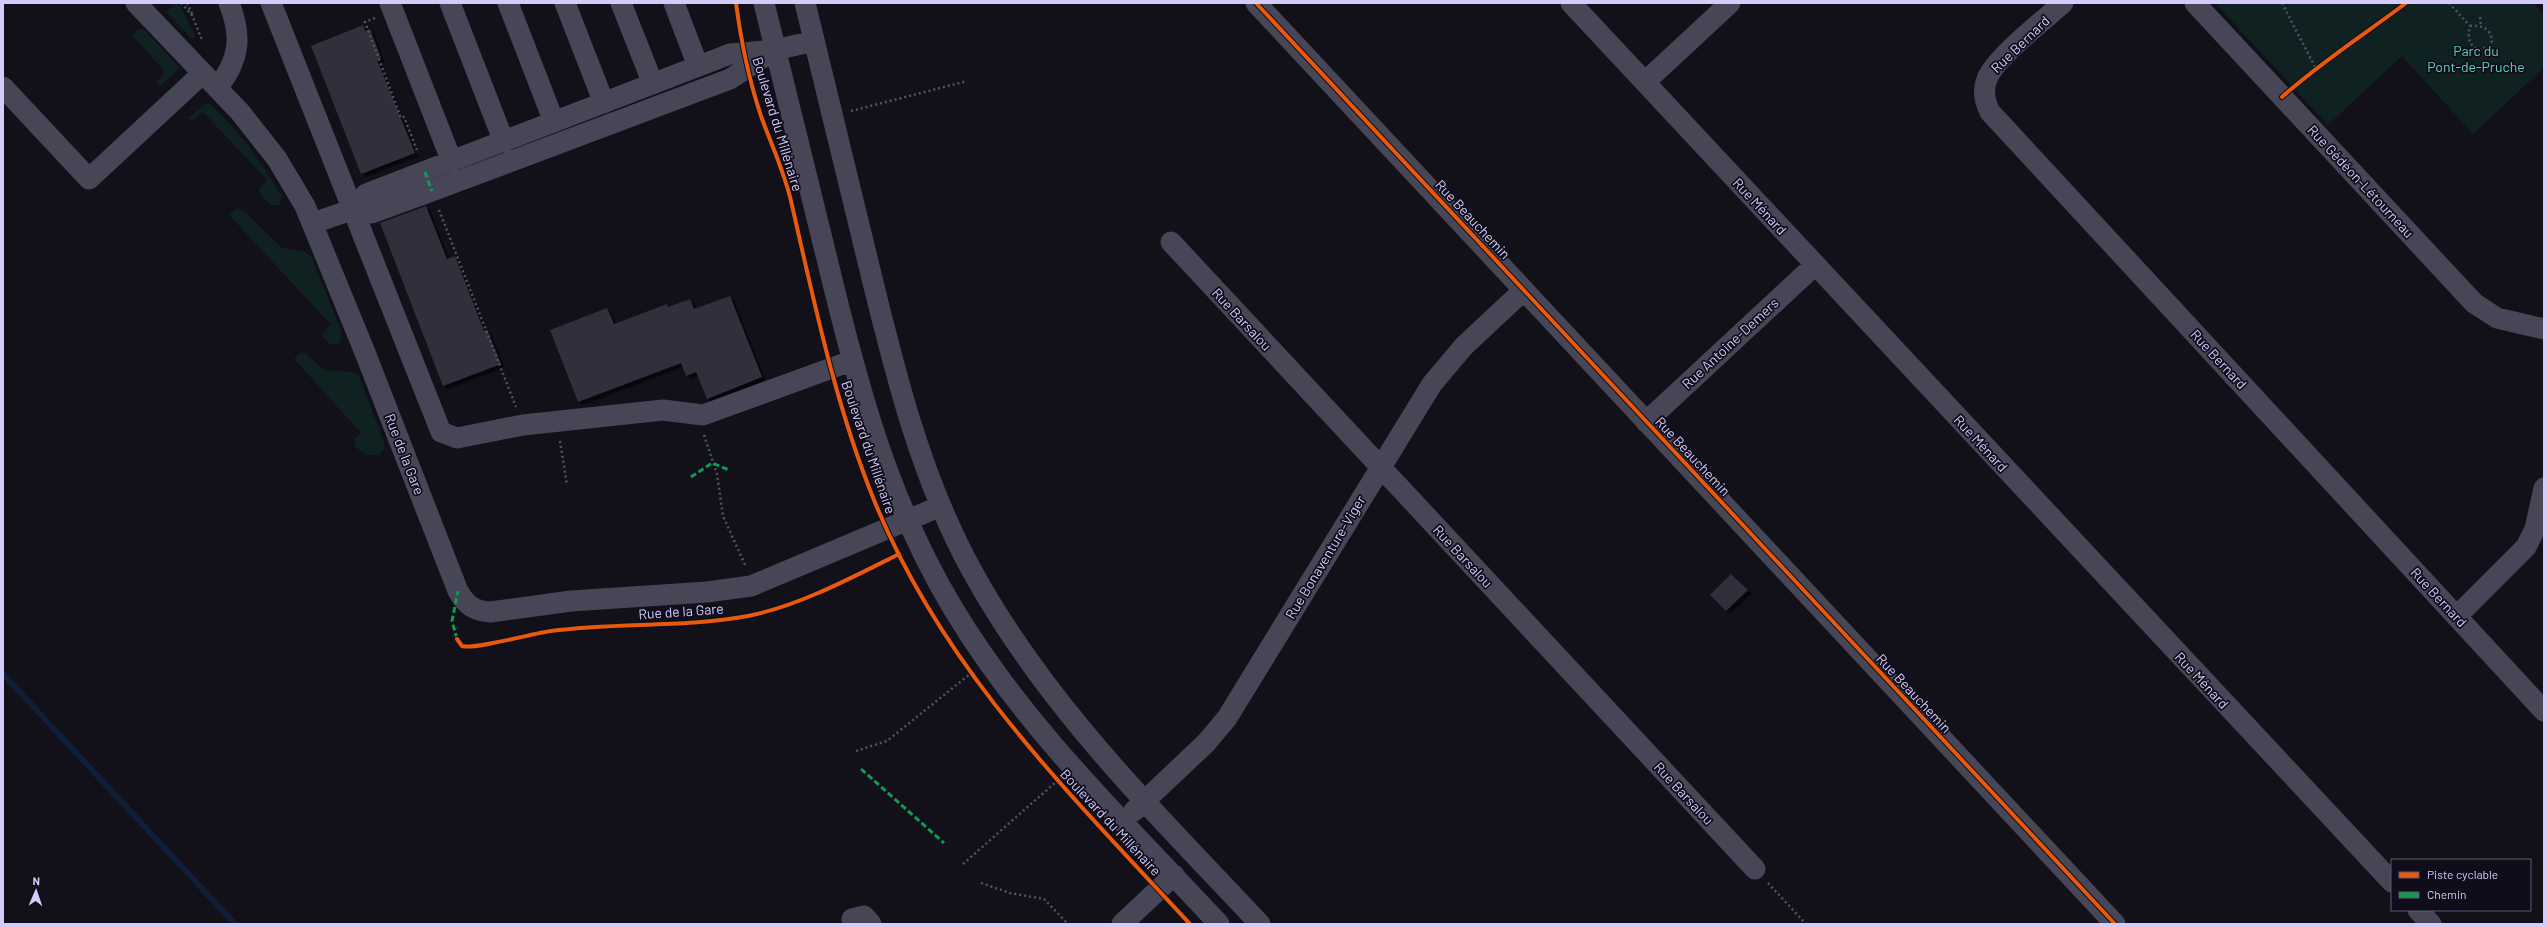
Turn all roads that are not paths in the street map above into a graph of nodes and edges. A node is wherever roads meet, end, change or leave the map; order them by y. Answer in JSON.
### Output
{"nodes":[{"id":1,"x":136,"y":3,"type":"edge"},
{"id":2,"x":229,"y":3,"type":"edge"},
{"id":3,"x":271,"y":3,"type":"edge"},
{"id":4,"x":450,"y":3,"type":"edge"},
{"id":5,"x":508,"y":3,"type":"edge"},
{"id":6,"x":565,"y":3,"type":"edge"},
{"id":7,"x":622,"y":3,"type":"edge"},
{"id":8,"x":674,"y":3,"type":"edge"},
{"id":9,"x":764,"y":3,"type":"edge"},
{"id":10,"x":805,"y":3,"type":"edge"},
{"id":11,"x":1256,"y":3,"type":"edge"},
{"id":12,"x":1571,"y":3,"type":"edge"},
{"id":13,"x":1730,"y":3,"type":"edge"},
{"id":14,"x":2063,"y":3,"type":"edge"},
{"id":15,"x":2195,"y":3,"type":"edge"},
{"id":16,"x":384,"y":10,"type":"edge"},
{"id":17,"x":814,"y":41,"type":"junction"},
{"id":18,"x":775,"y":50,"type":"junction"},
{"id":19,"x":698,"y":66,"type":"junction"},
{"id":20,"x":203,"y":72,"type":"junction"},
{"id":21,"x":1645,"y":82,"type":"junction"},
{"id":22,"x":653,"y":84,"type":"junction"},
{"id":23,"x":3,"y":87,"type":"edge"},
{"id":24,"x":218,"y":87,"type":"junction"},
{"id":25,"x":604,"y":103,"type":"junction"},
{"id":26,"x":554,"y":122,"type":"junction"},
{"id":27,"x":504,"y":142,"type":"junction"},
{"id":28,"x":452,"y":162,"type":"junction"},
{"id":29,"x":428,"y":182,"type":"junction"},
{"id":30,"x":354,"y":210,"type":"junction"},
{"id":31,"x":313,"y":222,"type":"junction"},
{"id":32,"x":1172,"y":242,"type":"dead end"},
{"id":33,"x":1814,"y":265,"type":"junction"},
{"id":34,"x":1524,"y":290,"type":"junction"},
{"id":35,"x":2544,"y":329,"type":"edge"},
{"id":36,"x":851,"y":361,"type":"junction"},
{"id":37,"x":1646,"y":422,"type":"junction"},
{"id":38,"x":1380,"y":467,"type":"junction"},
{"id":39,"x":2544,"y":488,"type":"edge"},
{"id":40,"x":940,"y":506,"type":"junction"},
{"id":41,"x":906,"y":519,"type":"junction"},
{"id":42,"x":2457,"y":616,"type":"junction"},
{"id":43,"x":2544,"y":711,"type":"edge"},
{"id":44,"x":1145,"y":801,"type":"junction"},
{"id":45,"x":1123,"y":821,"type":"junction"},
{"id":46,"x":1755,"y":869,"type":"road end"},
{"id":47,"x":1174,"y":875,"type":"junction"},
{"id":48,"x":2391,"y":881,"type":"edge"},
{"id":49,"x":2419,"y":911,"type":"edge"},
{"id":50,"x":1122,"y":924,"type":"edge"},
{"id":51,"x":1219,"y":924,"type":"edge"},
{"id":52,"x":1260,"y":924,"type":"edge"},
{"id":53,"x":2115,"y":924,"type":"edge"},
{"id":54,"x":2431,"y":924,"type":"edge"}],
"edges":[{"from":1,"to":20,"type":"street","name":"Rue de la Gare"},
{"from":2,"to":24,"type":"street"},
{"from":3,"to":30,"type":"street"},
{"from":4,"to":27,"type":"street"},
{"from":5,"to":26,"type":"street"},
{"from":6,"to":25,"type":"street"},
{"from":7,"to":22,"type":"street"},
{"from":8,"to":19,"type":"street"},
{"from":9,"to":18,"type":"street","name":"Boulevard du Millénaire"},
{"from":10,"to":17,"type":"street"},
{"from":11,"to":34,"type":"street","name":"Rue Beauchemin"},
{"from":12,"to":21,"type":"street","name":"Rue Ménard"},
{"from":13,"to":21,"type":"street"},
{"from":14,"to":42,"type":"street","name":"Rue Bernard"},
{"from":15,"to":35,"type":"street","name":"Rue Gédéon-Létourneau"},
{"from":16,"to":28,"type":"street"},
{"from":17,"to":18,"type":"street"},
{"from":17,"to":40,"type":"street"},
{"from":18,"to":19,"type":"street"},
{"from":18,"to":29,"type":"street"},
{"from":18,"to":36,"type":"street","name":"Boulevard du Millénaire"},
{"from":19,"to":22,"type":"street"},
{"from":20,"to":23,"type":"street"},
{"from":20,"to":24,"type":"street","name":"Rue de la Gare"},
{"from":21,"to":33,"type":"street","name":"Rue Ménard"},
{"from":22,"to":25,"type":"street"},
{"from":24,"to":31,"type":"street","name":"Rue de la Gare"},
{"from":25,"to":26,"type":"street"},
{"from":26,"to":27,"type":"street"},
{"from":27,"to":28,"type":"street"},
{"from":28,"to":29,"type":"street"},
{"from":29,"to":30,"type":"street"},
{"from":30,"to":31,"type":"street"},
{"from":30,"to":36,"type":"street"},
{"from":31,"to":41,"type":"street","name":"Rue de la Gare"},
{"from":32,"to":38,"type":"street","name":"Rue Barsalou"},
{"from":33,"to":37,"type":"street","name":"Rue Antoine-Demers"},
{"from":33,"to":48,"type":"street","name":"Rue Ménard"},
{"from":34,"to":37,"type":"street","name":"Rue Beauchemin"},
{"from":34,"to":38,"type":"street","name":"Rue Bonaventure-Viger"},
{"from":36,"to":41,"type":"street","name":"Boulevard du Millénaire"},
{"from":37,"to":53,"type":"street","name":"Rue Beauchemin"},
{"from":38,"to":44,"type":"street","name":"Rue Bonaventure-Viger"},
{"from":38,"to":46,"type":"street","name":"Rue Barsalou"},
{"from":39,"to":42,"type":"street"},
{"from":40,"to":41,"type":"street","name":"Rue de la Gare"},
{"from":40,"to":44,"type":"street"},
{"from":41,"to":45,"type":"street","name":"Boulevard du Millénaire"},
{"from":42,"to":43,"type":"street","name":"Rue Bernard"},
{"from":44,"to":45,"type":"street","name":"Rue Bonaventure-Viger"},
{"from":44,"to":52,"type":"street"},
{"from":45,"to":47,"type":"street","name":"Boulevard du Millénaire"},
{"from":47,"to":50,"type":"street"},
{"from":47,"to":51,"type":"street","name":"Boulevard du Millénaire"},
{"from":49,"to":54,"type":"street"}]}
